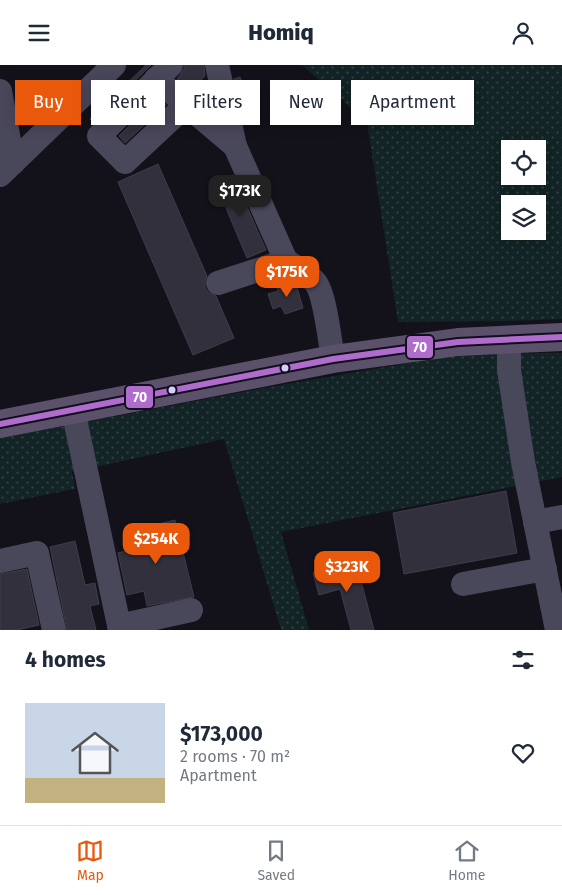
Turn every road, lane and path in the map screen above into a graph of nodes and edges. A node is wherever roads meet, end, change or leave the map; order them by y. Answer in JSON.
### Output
{"nodes":[{"id":1,"x":114,"y":65,"type":"edge"},
{"id":2,"x":218,"y":65,"type":"edge"},
{"id":3,"x":164,"y":72,"type":"edge"},
{"id":4,"x":175,"y":88,"type":"edge"},
{"id":5,"x":0,"y":91,"type":"edge"},
{"id":6,"x":175,"y":115,"type":"edge"},
{"id":7,"x":209,"y":125,"type":"edge"},
{"id":8,"x":235,"y":147,"type":"junction"},
{"id":9,"x":7,"y":169,"type":"edge"},
{"id":10,"x":286,"y":261,"type":"junction"},
{"id":11,"x":218,"y":283,"type":"dead end"},
{"id":12,"x":562,"y":337,"type":"edge"},
{"id":13,"x":509,"y":339,"type":"junction"},
{"id":14,"x":333,"y":359,"type":"junction"},
{"id":15,"x":73,"y":410,"type":"junction"},
{"id":16,"x":0,"y":424,"type":"edge"},
{"id":17,"x":562,"y":517,"type":"edge"},
{"id":18,"x":535,"y":522,"type":"junction"},
{"id":19,"x":0,"y":561,"type":"edge"},
{"id":20,"x":545,"y":569,"type":"junction"},
{"id":21,"x":463,"y":584,"type":"dead end"},
{"id":22,"x":556,"y":593,"type":"edge"},
{"id":23,"x":191,"y":610,"type":"dead end"},
{"id":24,"x":119,"y":628,"type":"edge"},
{"id":25,"x":54,"y":630,"type":"edge"},
{"id":26,"x":557,"y":630,"type":"edge"}],
"edges":[{"from":1,"to":9,"type":"street"},
{"from":2,"to":8,"type":"street"},
{"from":3,"to":4,"type":"street"},
{"from":3,"to":6,"type":"street"},
{"from":5,"to":9,"type":"street"},
{"from":7,"to":8,"type":"street"},
{"from":8,"to":10,"type":"street"},
{"from":10,"to":11,"type":"street"},
{"from":10,"to":14,"type":"street"},
{"from":12,"to":13,"type":"main road"},
{"from":13,"to":14,"type":"main road"},
{"from":13,"to":18,"type":"street"},
{"from":14,"to":15,"type":"main road"},
{"from":15,"to":16,"type":"main road"},
{"from":15,"to":24,"type":"street"},
{"from":17,"to":18,"type":"street"},
{"from":18,"to":20,"type":"street"},
{"from":19,"to":25,"type":"street"},
{"from":20,"to":21,"type":"street"},
{"from":20,"to":22,"type":"street"},
{"from":22,"to":26,"type":"street"},
{"from":23,"to":24,"type":"street"}]}
